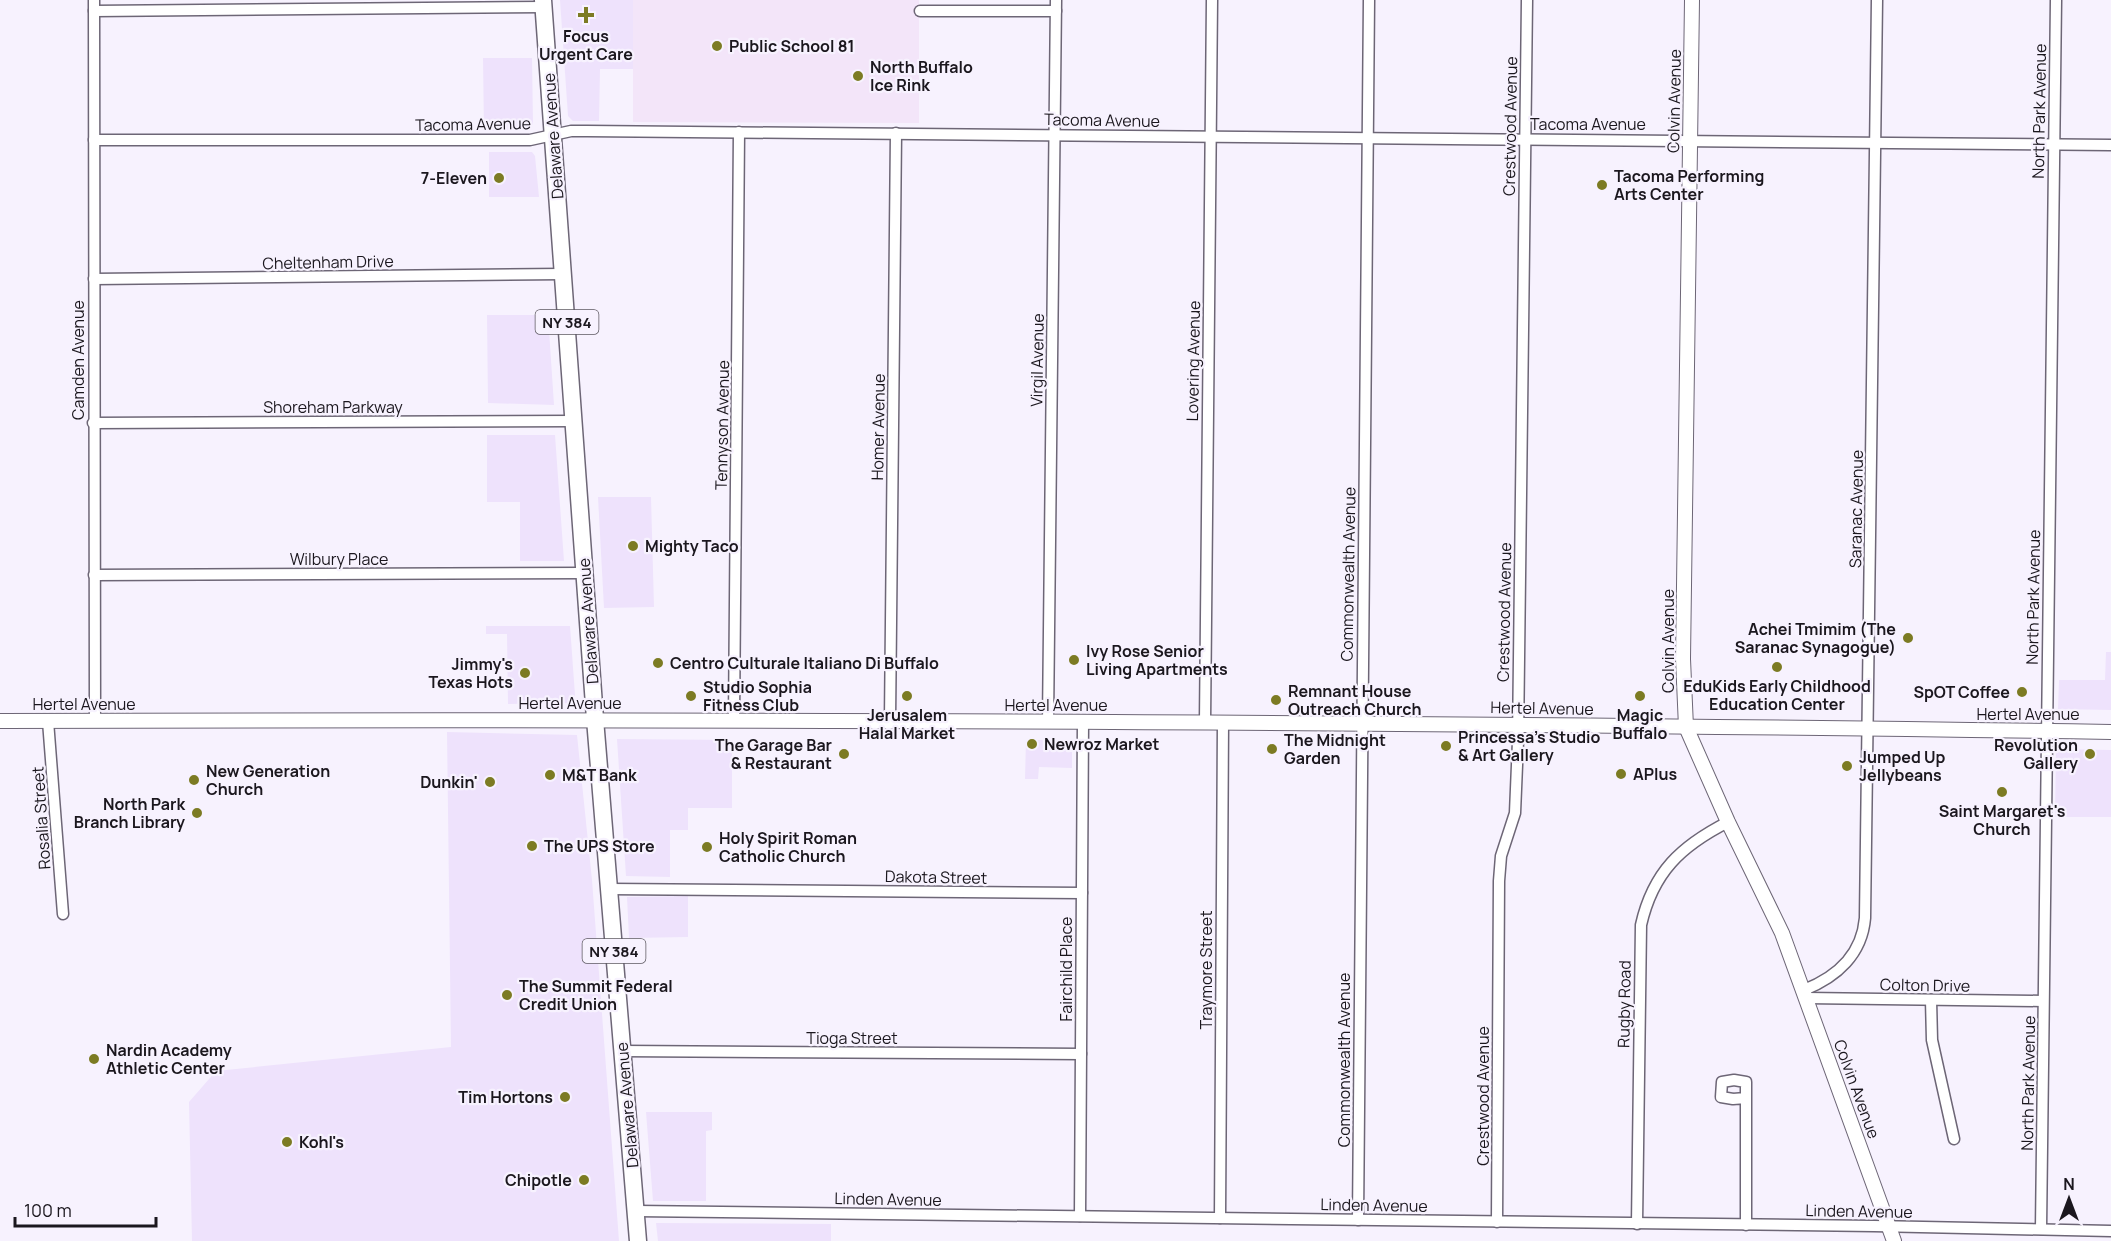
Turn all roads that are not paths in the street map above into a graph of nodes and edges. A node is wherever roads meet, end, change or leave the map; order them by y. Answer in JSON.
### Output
{"nodes":[{"id":1,"x":1212,"y":0,"type":"edge"},
{"id":2,"x":1369,"y":0,"type":"edge"},
{"id":3,"x":1527,"y":0,"type":"edge"},
{"id":4,"x":1692,"y":0,"type":"edge"},
{"id":5,"x":1877,"y":0,"type":"edge"},
{"id":6,"x":2056,"y":0,"type":"edge"},
{"id":7,"x":544,"y":3,"type":"edge"},
{"id":8,"x":1056,"y":5,"type":"edge"},
{"id":9,"x":94,"y":6,"type":"edge"},
{"id":10,"x":920,"y":11,"type":"dead end"},
{"id":11,"x":739,"y":132,"type":"junction"},
{"id":12,"x":896,"y":133,"type":"junction"},
{"id":13,"x":1054,"y":134,"type":"junction"},
{"id":14,"x":553,"y":135,"type":"junction"},
{"id":15,"x":1211,"y":137,"type":"junction"},
{"id":16,"x":1368,"y":137,"type":"junction"},
{"id":17,"x":1524,"y":138,"type":"junction"},
{"id":18,"x":94,"y":140,"type":"junction"},
{"id":19,"x":1690,"y":140,"type":"junction"},
{"id":20,"x":1875,"y":142,"type":"junction"},
{"id":21,"x":2054,"y":144,"type":"junction"},
{"id":22,"x":2111,"y":145,"type":"edge"},
{"id":23,"x":563,"y":274,"type":"junction"},
{"id":24,"x":93,"y":279,"type":"junction"},
{"id":25,"x":574,"y":421,"type":"junction"},
{"id":26,"x":93,"y":423,"type":"junction"},
{"id":27,"x":585,"y":573,"type":"junction"},
{"id":28,"x":94,"y":575,"type":"junction"},
{"id":29,"x":595,"y":719,"type":"junction"},
{"id":30,"x":95,"y":720,"type":"junction"},
{"id":31,"x":734,"y":720,"type":"junction"},
{"id":32,"x":890,"y":720,"type":"junction"},
{"id":33,"x":0,"y":721,"type":"edge"},
{"id":34,"x":48,"y":721,"type":"junction"},
{"id":35,"x":1048,"y":721,"type":"junction"},
{"id":36,"x":1083,"y":721,"type":"junction"},
{"id":37,"x":1205,"y":722,"type":"junction"},
{"id":38,"x":1223,"y":722,"type":"junction"},
{"id":39,"x":1361,"y":723,"type":"junction"},
{"id":40,"x":1518,"y":724,"type":"junction"},
{"id":41,"x":1686,"y":727,"type":"junction"},
{"id":42,"x":1868,"y":729,"type":"junction"},
{"id":43,"x":2046,"y":731,"type":"junction"},
{"id":44,"x":2111,"y":732,"type":"edge"},
{"id":45,"x":1728,"y":822,"type":"junction"},
{"id":46,"x":609,"y":890,"type":"junction"},
{"id":47,"x":1082,"y":893,"type":"junction"},
{"id":48,"x":63,"y":914,"type":"dead end"},
{"id":49,"x":1805,"y":994,"type":"junction"},
{"id":50,"x":1931,"y":1000,"type":"junction"},
{"id":51,"x":2043,"y":1001,"type":"junction"},
{"id":52,"x":622,"y":1051,"type":"junction"},
{"id":53,"x":1081,"y":1054,"type":"junction"},
{"id":54,"x":1746,"y":1098,"type":"dead end"},
{"id":55,"x":1954,"y":1139,"type":"dead end"},
{"id":56,"x":636,"y":1211,"type":"junction"},
{"id":57,"x":1080,"y":1216,"type":"junction"},
{"id":58,"x":1220,"y":1218,"type":"junction"},
{"id":59,"x":1358,"y":1220,"type":"junction"},
{"id":60,"x":1497,"y":1222,"type":"junction"},
{"id":61,"x":1637,"y":1224,"type":"junction"},
{"id":62,"x":1746,"y":1225,"type":"junction"},
{"id":63,"x":1889,"y":1226,"type":"junction"},
{"id":64,"x":2041,"y":1229,"type":"junction"},
{"id":65,"x":2111,"y":1231,"type":"edge"},
{"id":66,"x":638,"y":1241,"type":"edge"},
{"id":67,"x":1894,"y":1241,"type":"edge"}],
"edges":[{"from":1,"to":15,"type":"street","name":"Lovering Avenue"},
{"from":2,"to":16,"type":"street","name":"Commonwealth Avenue"},
{"from":3,"to":17,"type":"street","name":"Crestwood Avenue"},
{"from":4,"to":19,"type":"street","name":"Colvin Avenue"},
{"from":5,"to":20,"type":"street","name":"Saranac Avenue"},
{"from":6,"to":21,"type":"street","name":"North Park Avenue"},
{"from":7,"to":9,"type":"street"},
{"from":7,"to":14,"type":"main road","name":"Delaware Avenue","number":"NY 384"},
{"from":8,"to":10,"type":"street"},
{"from":8,"to":13,"type":"street","name":"Virgil Avenue"},
{"from":9,"to":18,"type":"street","name":"Camden Avenue"},
{"from":11,"to":12,"type":"street","name":"Tacoma Avenue"},
{"from":11,"to":14,"type":"street","name":"Tacoma Avenue"},
{"from":11,"to":31,"type":"street","name":"Tennyson Avenue"},
{"from":12,"to":13,"type":"street","name":"Tacoma Avenue"},
{"from":12,"to":32,"type":"street","name":"Homer Avenue"},
{"from":13,"to":15,"type":"street","name":"Tacoma Avenue"},
{"from":13,"to":35,"type":"street","name":"Virgil Avenue"},
{"from":14,"to":18,"type":"street","name":"Tacoma Avenue"},
{"from":14,"to":23,"type":"main road","name":"Delaware Avenue","number":"NY 384"},
{"from":15,"to":16,"type":"street","name":"Tacoma Avenue"},
{"from":15,"to":37,"type":"street","name":"Lovering Avenue"},
{"from":16,"to":17,"type":"street","name":"Tacoma Avenue"},
{"from":16,"to":39,"type":"street","name":"Commonwealth Avenue"},
{"from":17,"to":19,"type":"street","name":"Tacoma Avenue"},
{"from":17,"to":40,"type":"street","name":"Crestwood Avenue"},
{"from":18,"to":24,"type":"street","name":"Camden Avenue"},
{"from":19,"to":20,"type":"street","name":"Tacoma Avenue"},
{"from":19,"to":41,"type":"street","name":"Colvin Avenue"},
{"from":20,"to":21,"type":"street","name":"Tacoma Avenue"},
{"from":20,"to":42,"type":"street","name":"Saranac Avenue"},
{"from":21,"to":22,"type":"street","name":"Tacoma Avenue"},
{"from":21,"to":43,"type":"street","name":"North Park Avenue"},
{"from":23,"to":24,"type":"street","name":"Cheltenham Drive"},
{"from":23,"to":25,"type":"main road","name":"Delaware Avenue","number":"NY 384"},
{"from":24,"to":26,"type":"street","name":"Camden Avenue"},
{"from":25,"to":26,"type":"street","name":"Shoreham Parkway"},
{"from":25,"to":27,"type":"main road","name":"Delaware Avenue","number":"NY 384"},
{"from":26,"to":28,"type":"street","name":"Camden Avenue"},
{"from":27,"to":28,"type":"street","name":"Wilbury Place"},
{"from":27,"to":29,"type":"main road","name":"Delaware Avenue","number":"NY 384"},
{"from":28,"to":30,"type":"street","name":"Camden Avenue"},
{"from":29,"to":30,"type":"street","name":"Hertel Avenue"},
{"from":29,"to":31,"type":"street","name":"Hertel Avenue"},
{"from":29,"to":46,"type":"main road","name":"Delaware Avenue","number":"NY 384"},
{"from":30,"to":34,"type":"street","name":"Hertel Avenue"},
{"from":31,"to":32,"type":"street","name":"Hertel Avenue"},
{"from":32,"to":35,"type":"street","name":"Hertel Avenue"},
{"from":33,"to":34,"type":"street","name":"Hertel Avenue"},
{"from":34,"to":48,"type":"street","name":"Rosalia Street"},
{"from":35,"to":36,"type":"street","name":"Hertel Avenue"},
{"from":36,"to":37,"type":"street","name":"Hertel Avenue"},
{"from":36,"to":47,"type":"street","name":"Fairchild Place"},
{"from":37,"to":38,"type":"street","name":"Hertel Avenue"},
{"from":38,"to":39,"type":"street","name":"Hertel Avenue"},
{"from":38,"to":58,"type":"street","name":"Traymore Street"},
{"from":39,"to":40,"type":"street","name":"Hertel Avenue"},
{"from":39,"to":59,"type":"street","name":"Commonwealth Avenue"},
{"from":40,"to":41,"type":"street","name":"Hertel Avenue"},
{"from":40,"to":60,"type":"street","name":"Crestwood Avenue"},
{"from":41,"to":42,"type":"street","name":"Hertel Avenue"},
{"from":41,"to":45,"type":"street","name":"Colvin Avenue"},
{"from":42,"to":43,"type":"street","name":"Hertel Avenue"},
{"from":42,"to":49,"type":"street","name":"Saranac Avenue"},
{"from":43,"to":44,"type":"street","name":"Hertel Avenue"},
{"from":43,"to":51,"type":"street","name":"North Park Avenue"},
{"from":45,"to":49,"type":"street","name":"Colvin Avenue"},
{"from":45,"to":61,"type":"street","name":"Rugby Road"},
{"from":46,"to":47,"type":"street","name":"Dakota Street"},
{"from":46,"to":52,"type":"main road","name":"Delaware Avenue","number":"NY 384"},
{"from":47,"to":53,"type":"street","name":"Fairchild Place"},
{"from":49,"to":50,"type":"street","name":"Colton Drive"},
{"from":49,"to":63,"type":"street","name":"Colvin Avenue"},
{"from":50,"to":51,"type":"street","name":"Colton Drive"},
{"from":50,"to":55,"type":"street"},
{"from":51,"to":64,"type":"street","name":"North Park Avenue"},
{"from":52,"to":53,"type":"street","name":"Tioga Street"},
{"from":52,"to":56,"type":"main road","name":"Delaware Avenue","number":"NY 384"},
{"from":53,"to":57,"type":"street","name":"Fairchild Place"},
{"from":54,"to":62,"type":"street"},
{"from":56,"to":57,"type":"street","name":"Linden Avenue"},
{"from":56,"to":66,"type":"main road","name":"Delaware Avenue","number":"NY 384"},
{"from":57,"to":58,"type":"street","name":"Linden Avenue"},
{"from":58,"to":59,"type":"street","name":"Linden Avenue"},
{"from":59,"to":60,"type":"street","name":"Linden Avenue"},
{"from":60,"to":61,"type":"street","name":"Linden Avenue"},
{"from":61,"to":62,"type":"street","name":"Linden Avenue"},
{"from":62,"to":63,"type":"street","name":"Linden Avenue"},
{"from":63,"to":64,"type":"street","name":"Linden Avenue"},
{"from":63,"to":67,"type":"street","name":"Colvin Avenue"},
{"from":64,"to":65,"type":"street","name":"Linden Avenue"}]}
